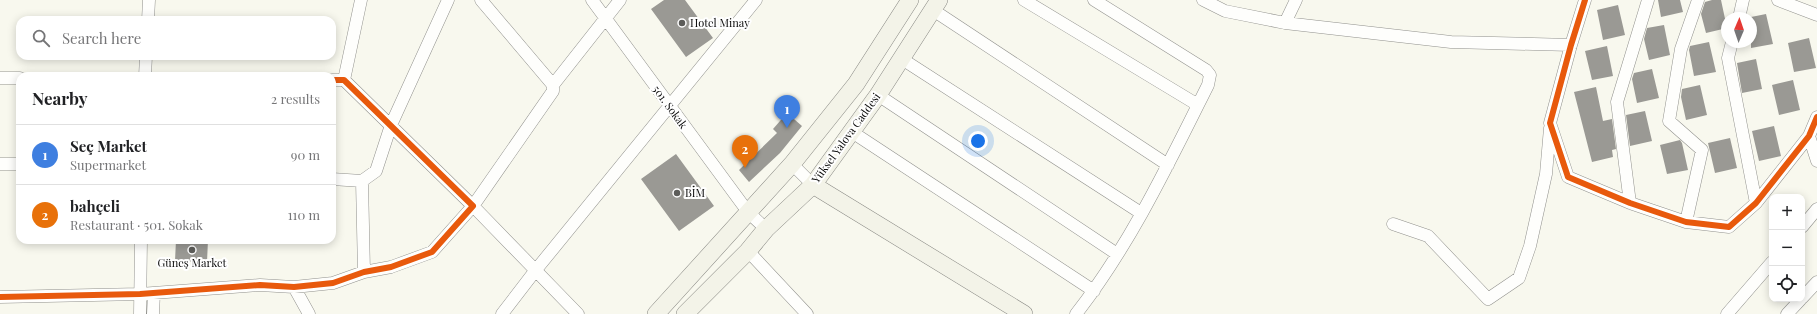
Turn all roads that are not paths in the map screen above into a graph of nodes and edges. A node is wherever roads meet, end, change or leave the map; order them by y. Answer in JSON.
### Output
{"nodes":[{"id":1,"x":149,"y":0,"type":"edge"},
{"id":2,"x":361,"y":0,"type":"edge"},
{"id":3,"x":448,"y":0,"type":"edge"},
{"id":4,"x":481,"y":0,"type":"edge"},
{"id":5,"x":592,"y":0,"type":"edge"},
{"id":6,"x":620,"y":0,"type":"edge"},
{"id":7,"x":756,"y":0,"type":"edge"},
{"id":8,"x":910,"y":0,"type":"edge"},
{"id":9,"x":1024,"y":0,"type":"edge"},
{"id":10,"x":1094,"y":0,"type":"edge"},
{"id":11,"x":1203,"y":0,"type":"edge"},
{"id":12,"x":1296,"y":0,"type":"edge"},
{"id":13,"x":1585,"y":0,"type":"edge"},
{"id":14,"x":1648,"y":0,"type":"edge"},
{"id":15,"x":1698,"y":0,"type":"edge"},
{"id":16,"x":1743,"y":0,"type":"edge"},
{"id":17,"x":1778,"y":0,"type":"edge"},
{"id":18,"x":936,"y":5,"type":"edge"},
{"id":19,"x":1740,"y":12,"type":"edge"},
{"id":20,"x":1817,"y":15,"type":"edge"},
{"id":21,"x":148,"y":16,"type":"edge"},
{"id":22,"x":605,"y":19,"type":"junction"},
{"id":23,"x":1285,"y":23,"type":"junction"},
{"id":24,"x":1571,"y":45,"type":"junction"},
{"id":25,"x":1730,"y":48,"type":"edge"},
{"id":26,"x":902,"y":59,"type":"junction"},
{"id":27,"x":146,"y":60,"type":"edge"},
{"id":28,"x":145,"y":72,"type":"edge"},
{"id":29,"x":0,"y":78,"type":"edge"},
{"id":30,"x":16,"y":78,"type":"edge"},
{"id":31,"x":336,"y":80,"type":"edge"},
{"id":32,"x":344,"y":80,"type":"junction"},
{"id":33,"x":553,"y":86,"type":"junction"},
{"id":34,"x":878,"y":95,"type":"junction"},
{"id":35,"x":1198,"y":105,"type":"junction"},
{"id":36,"x":670,"y":107,"type":"junction"},
{"id":37,"x":1817,"y":117,"type":"edge"},
{"id":38,"x":1550,"y":123,"type":"junction"},
{"id":39,"x":391,"y":125,"type":"junction"},
{"id":40,"x":852,"y":132,"type":"junction"},
{"id":41,"x":1809,"y":136,"type":"junction"},
{"id":42,"x":1817,"y":161,"type":"edge"},
{"id":43,"x":0,"y":164,"type":"edge"},
{"id":44,"x":16,"y":164,"type":"edge"},
{"id":45,"x":792,"y":164,"type":"junction"},
{"id":46,"x":1168,"y":165,"type":"junction"},
{"id":47,"x":336,"y":179,"type":"edge"},
{"id":48,"x":362,"y":180,"type":"junction"},
{"id":49,"x":813,"y":184,"type":"junction"},
{"id":50,"x":1630,"y":203,"type":"junction"},
{"id":51,"x":1756,"y":203,"type":"junction"},
{"id":52,"x":473,"y":206,"type":"junction"},
{"id":53,"x":1817,"y":209,"type":"edge"},
{"id":54,"x":748,"y":212,"type":"junction"},
{"id":55,"x":1141,"y":213,"type":"junction"},
{"id":56,"x":1686,"y":222,"type":"junction"},
{"id":57,"x":1805,"y":223,"type":"edge"},
{"id":58,"x":1393,"y":224,"type":"dead end"},
{"id":59,"x":766,"y":229,"type":"junction"},
{"id":60,"x":141,"y":244,"type":"edge"},
{"id":61,"x":748,"y":251,"type":"junction"},
{"id":62,"x":1117,"y":254,"type":"junction"},
{"id":63,"x":1769,"y":265,"type":"edge"},
{"id":64,"x":535,"y":271,"type":"junction"},
{"id":65,"x":364,"y":272,"type":"junction"},
{"id":66,"x":1817,"y":282,"type":"edge"},
{"id":67,"x":294,"y":287,"type":"junction"},
{"id":68,"x":1094,"y":291,"type":"junction"},
{"id":69,"x":154,"y":293,"type":"junction"},
{"id":70,"x":140,"y":294,"type":"junction"},
{"id":71,"x":1805,"y":295,"type":"edge"},
{"id":72,"x":0,"y":297,"type":"edge"},
{"id":73,"x":1798,"y":302,"type":"edge"},
{"id":74,"x":140,"y":314,"type":"edge"},
{"id":75,"x":153,"y":314,"type":"edge"},
{"id":76,"x":309,"y":314,"type":"edge"},
{"id":77,"x":502,"y":314,"type":"edge"},
{"id":78,"x":578,"y":314,"type":"edge"},
{"id":79,"x":656,"y":314,"type":"edge"},
{"id":80,"x":685,"y":314,"type":"edge"},
{"id":81,"x":807,"y":314,"type":"edge"},
{"id":82,"x":1024,"y":314,"type":"edge"},
{"id":83,"x":1076,"y":314,"type":"edge"},
{"id":84,"x":1727,"y":314,"type":"edge"},
{"id":85,"x":1787,"y":314,"type":"edge"}],
"edges":[{"from":1,"to":21,"type":"street"},
{"from":2,"to":32,"type":"street"},
{"from":3,"to":39,"type":"street"},
{"from":4,"to":33,"type":"street"},
{"from":5,"to":22,"type":"street","name":"501. Sokak"},
{"from":6,"to":22,"type":"street"},
{"from":7,"to":36,"type":"street"},
{"from":8,"to":45,"type":"main road"},
{"from":9,"to":35,"type":"street"},
{"from":10,"to":35,"type":"street"},
{"from":11,"to":23,"type":"street"},
{"from":12,"to":23,"type":"street"},
{"from":13,"to":24,"type":"street"},
{"from":14,"to":50,"type":"street"},
{"from":15,"to":56,"type":"street"},
{"from":16,"to":19,"type":"street"},
{"from":17,"to":20,"type":"street"},
{"from":18,"to":26,"type":"main road","name":"Yüksel Yalova Caddesi"},
{"from":18,"to":46,"type":"street"},
{"from":22,"to":33,"type":"street"},
{"from":22,"to":36,"type":"street","name":"501. Sokak"},
{"from":23,"to":24,"type":"street"},
{"from":24,"to":38,"type":"street"},
{"from":25,"to":51,"type":"street"},
{"from":26,"to":34,"type":"main road","name":"Yüksel Yalova Caddesi"},
{"from":26,"to":55,"type":"street"},
{"from":27,"to":28,"type":"street"},
{"from":29,"to":30,"type":"street"},
{"from":31,"to":32,"type":"street"},
{"from":32,"to":39,"type":"street"},
{"from":33,"to":52,"type":"street"},
{"from":34,"to":40,"type":"main road","name":"Yüksel Yalova Caddesi"},
{"from":34,"to":62,"type":"street"},
{"from":35,"to":46,"type":"street"},
{"from":36,"to":54,"type":"street","name":"501. Sokak"},
{"from":36,"to":64,"type":"street"},
{"from":37,"to":41,"type":"street"},
{"from":38,"to":50,"type":"street"},
{"from":38,"to":58,"type":"street"},
{"from":39,"to":48,"type":"street"},
{"from":39,"to":52,"type":"street"},
{"from":40,"to":49,"type":"main road","name":"Yüksel Yalova Caddesi"},
{"from":40,"to":68,"type":"street"},
{"from":41,"to":42,"type":"street"},
{"from":41,"to":51,"type":"street"},
{"from":43,"to":44,"type":"street"},
{"from":45,"to":49,"type":"street"},
{"from":45,"to":54,"type":"main road"},
{"from":46,"to":55,"type":"street"},
{"from":47,"to":48,"type":"street"},
{"from":48,"to":65,"type":"street"},
{"from":49,"to":59,"type":"main road","name":"Yüksel Yalova Caddesi"},
{"from":49,"to":82,"type":"main road"},
{"from":50,"to":56,"type":"street"},
{"from":51,"to":56,"type":"street"},
{"from":52,"to":64,"type":"street"},
{"from":52,"to":65,"type":"street"},
{"from":53,"to":57,"type":"street"},
{"from":54,"to":59,"type":"street","name":"501. Sokak"},
{"from":54,"to":79,"type":"main road"},
{"from":55,"to":62,"type":"street"},
{"from":59,"to":61,"type":"main road","name":"Yüksel Yalova Caddesi"},
{"from":60,"to":70,"type":"street"},
{"from":61,"to":80,"type":"main road","name":"Yüksel Yalova Caddesi"},
{"from":61,"to":81,"type":"street"},
{"from":62,"to":68,"type":"street"},
{"from":63,"to":84,"type":"street"},
{"from":64,"to":77,"type":"street"},
{"from":64,"to":78,"type":"street"},
{"from":65,"to":67,"type":"street"},
{"from":66,"to":71,"type":"street"},
{"from":67,"to":69,"type":"street"},
{"from":67,"to":76,"type":"street"},
{"from":68,"to":83,"type":"street"},
{"from":69,"to":70,"type":"street"},
{"from":69,"to":75,"type":"street"},
{"from":70,"to":72,"type":"street"},
{"from":70,"to":74,"type":"street"},
{"from":73,"to":85,"type":"street"}]}
